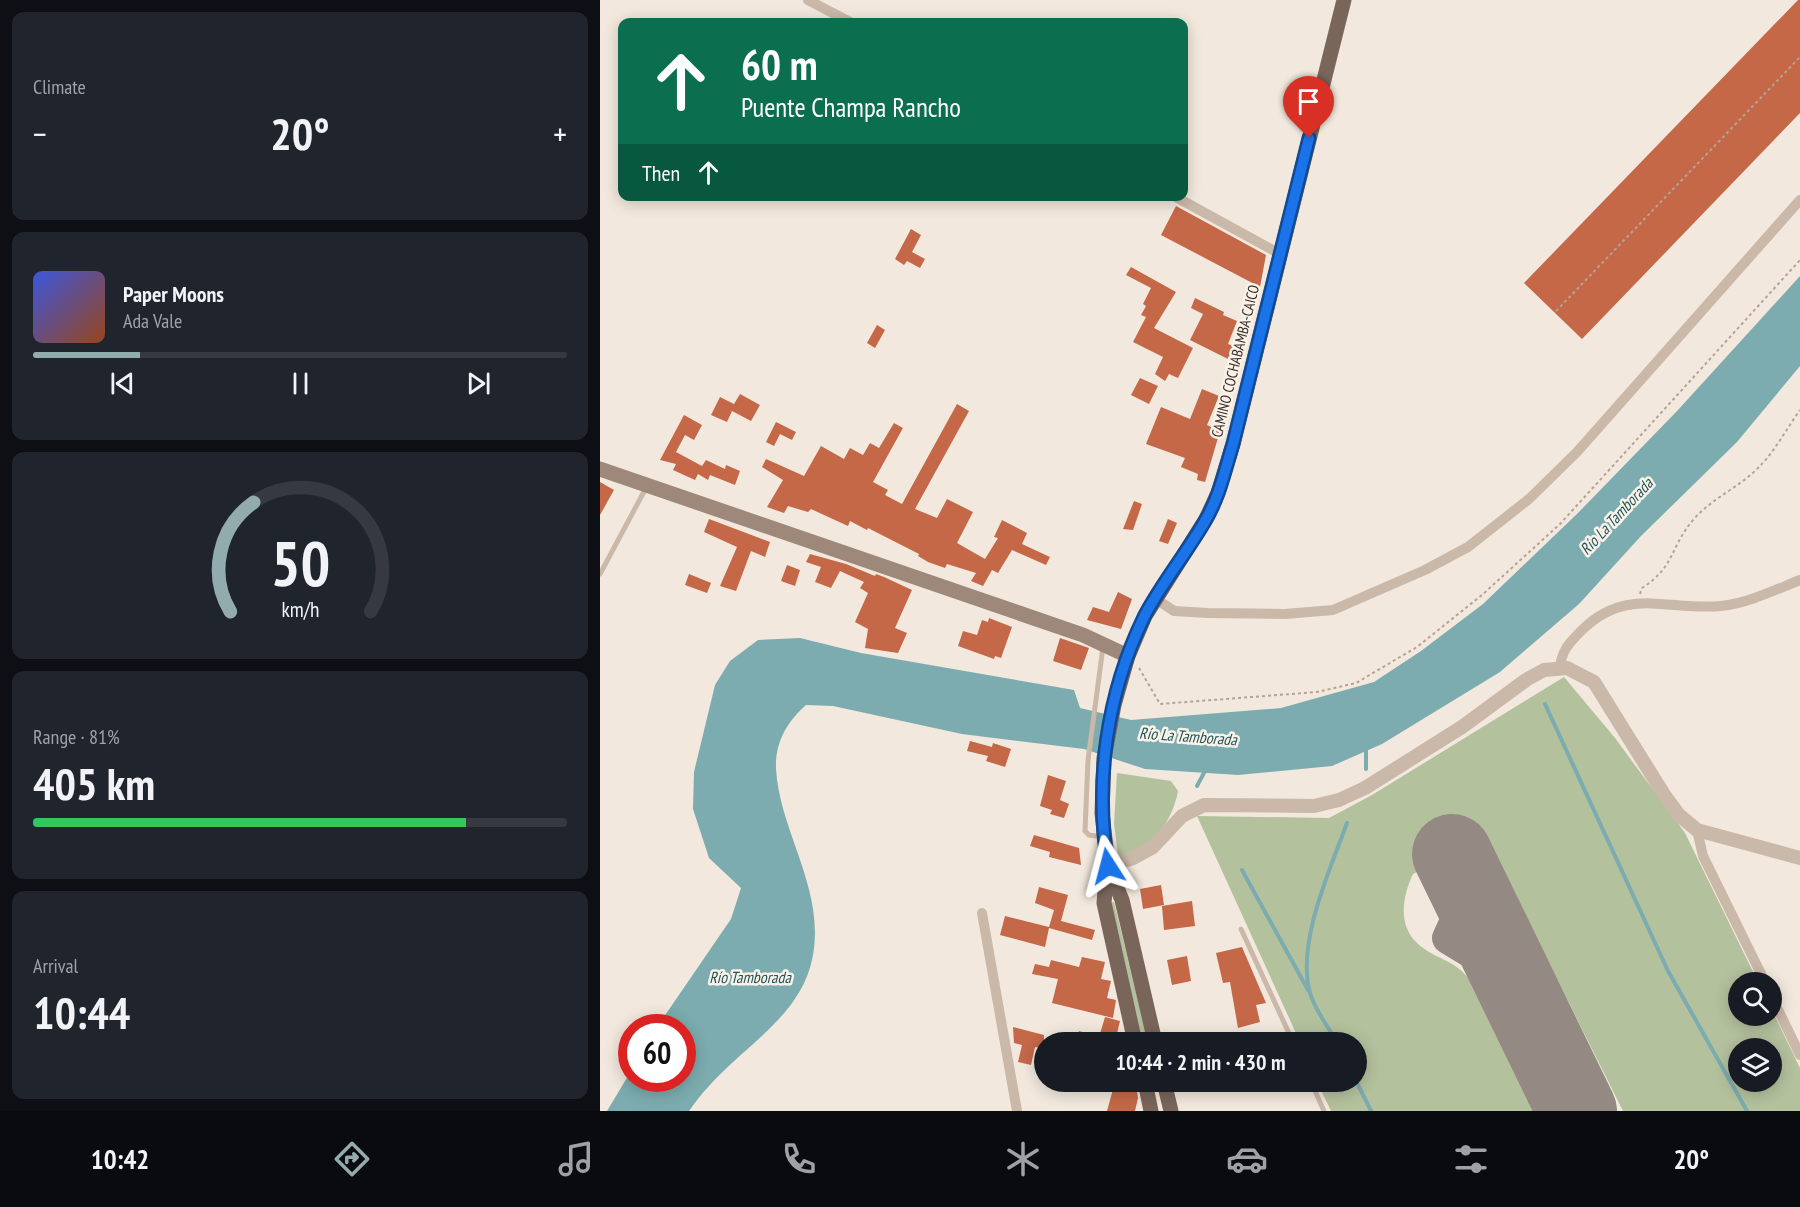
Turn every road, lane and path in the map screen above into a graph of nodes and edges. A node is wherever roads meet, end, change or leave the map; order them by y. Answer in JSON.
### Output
{"nodes":[{"id":1,"x":808,"y":0,"type":"edge"},
{"id":2,"x":1344,"y":0,"type":"edge"},
{"id":3,"x":842,"y":18,"type":"edge"},
{"id":4,"x":1800,"y":57,"type":"edge"},
{"id":5,"x":1800,"y":200,"type":"edge"},
{"id":6,"x":1183,"y":201,"type":"edge"},
{"id":7,"x":1280,"y":254,"type":"junction"},
{"id":8,"x":1556,"y":310,"type":"dead end"},
{"id":9,"x":1800,"y":410,"type":"edge"},
{"id":10,"x":600,"y":469,"type":"edge"},
{"id":11,"x":648,"y":485,"type":"junction"},
{"id":12,"x":600,"y":574,"type":"edge"},
{"id":13,"x":1800,"y":580,"type":"edge"},
{"id":14,"x":1155,"y":599,"type":"junction"},
{"id":15,"x":1639,"y":603,"type":"junction"},
{"id":16,"x":1104,"y":645,"type":"junction"},
{"id":17,"x":1128,"y":656,"type":"junction"},
{"id":18,"x":1560,"y":669,"type":"junction"},
{"id":19,"x":1697,"y":830,"type":"junction"},
{"id":20,"x":1103,"y":838,"type":"junction"},
{"id":21,"x":1800,"y":858,"type":"edge"},
{"id":22,"x":1108,"y":866,"type":"junction"},
{"id":23,"x":982,"y":913,"type":"dead end"},
{"id":24,"x":1240,"y":929,"type":"dead end"},
{"id":25,"x":1760,"y":972,"type":"edge"},
{"id":26,"x":1782,"y":1018,"type":"edge"},
{"id":27,"x":1134,"y":1032,"type":"edge"},
{"id":28,"x":1153,"y":1032,"type":"edge"},
{"id":29,"x":1288,"y":1032,"type":"edge"},
{"id":30,"x":1800,"y":1055,"type":"edge"},
{"id":31,"x":1147,"y":1092,"type":"edge"},
{"id":32,"x":1166,"y":1092,"type":"edge"},
{"id":33,"x":1315,"y":1092,"type":"edge"},
{"id":34,"x":1017,"y":1111,"type":"edge"},
{"id":35,"x":1152,"y":1111,"type":"edge"},
{"id":36,"x":1171,"y":1111,"type":"edge"},
{"id":37,"x":1324,"y":1111,"type":"edge"}],
"edges":[{"from":1,"to":3,"type":"street"},
{"from":2,"to":7,"type":"main road","name":"CAMINO COCHABAMBA-CAICO"},
{"from":4,"to":8,"type":"path"},
{"from":5,"to":14,"type":"street"},
{"from":6,"to":7,"type":"street"},
{"from":7,"to":14,"type":"main road","name":"CAMINO COCHABAMBA-CAICO"},
{"from":9,"to":15,"type":"path"},
{"from":10,"to":11,"type":"main road"},
{"from":11,"to":12,"type":"lane"},
{"from":11,"to":16,"type":"main road"},
{"from":13,"to":15,"type":"street"},
{"from":14,"to":17,"type":"main road","name":"CAMINO COCHABAMBA-CAICO"},
{"from":15,"to":18,"type":"street"},
{"from":16,"to":17,"type":"main road"},
{"from":16,"to":20,"type":"lane"},
{"from":17,"to":20,"type":"main road","name":"CAMINO COCHABAMBA-CAICO"},
{"from":18,"to":19,"type":"street"},
{"from":18,"to":22,"type":"street"},
{"from":19,"to":21,"type":"street"},
{"from":19,"to":25,"type":"street"},
{"from":20,"to":22,"type":"main road","name":"CAMINO COCHABAMBA-CAICO"},
{"from":22,"to":27,"type":"main road"},
{"from":22,"to":28,"type":"main road"},
{"from":23,"to":34,"type":"street"},
{"from":24,"to":29,"type":"lane"},
{"from":26,"to":30,"type":"street"},
{"from":31,"to":35,"type":"main road"},
{"from":32,"to":36,"type":"main road"},
{"from":33,"to":37,"type":"lane"}]}
